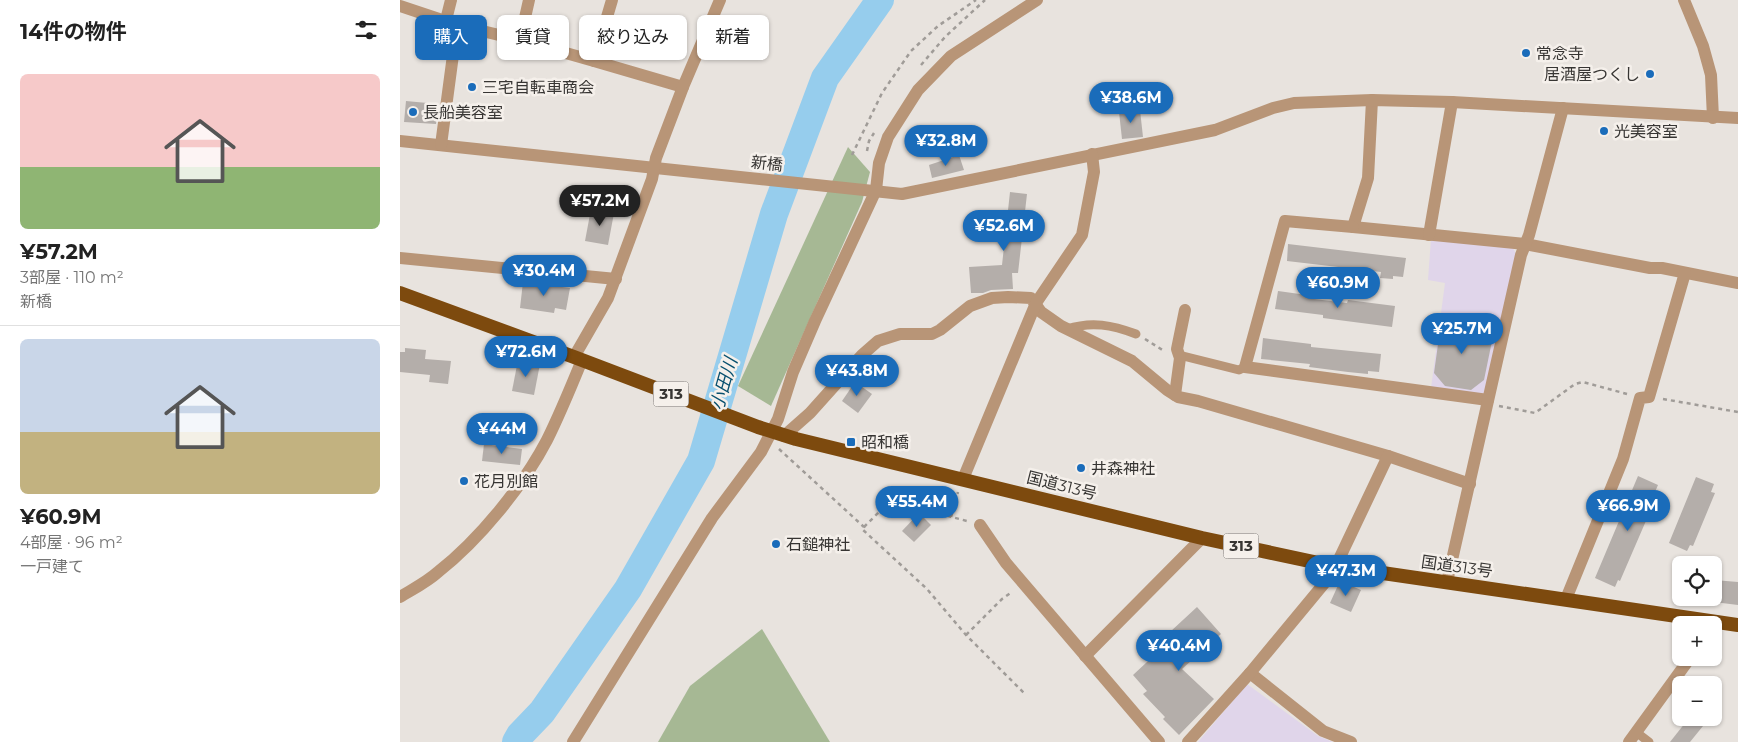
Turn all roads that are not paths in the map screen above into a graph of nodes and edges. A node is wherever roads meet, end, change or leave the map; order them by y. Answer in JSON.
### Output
{"nodes":[{"id":1,"x":451,"y":0,"type":"edge"},
{"id":2,"x":529,"y":0,"type":"edge"},
{"id":3,"x":612,"y":0,"type":"edge"},
{"id":4,"x":720,"y":0,"type":"edge"},
{"id":5,"x":1037,"y":0,"type":"edge"},
{"id":6,"x":1684,"y":0,"type":"edge"},
{"id":7,"x":400,"y":6,"type":"edge"},
{"id":8,"x":429,"y":15,"type":"edge"},
{"id":9,"x":452,"y":15,"type":"edge"},
{"id":10,"x":526,"y":15,"type":"edge"},
{"id":11,"x":569,"y":54,"type":"edge"},
{"id":12,"x":449,"y":60,"type":"edge"},
{"id":13,"x":594,"y":61,"type":"junction"},
{"id":14,"x":683,"y":86,"type":"junction"},
{"id":15,"x":1372,"y":100,"type":"junction"},
{"id":16,"x":1452,"y":102,"type":"junction"},
{"id":17,"x":1563,"y":108,"type":"junction"},
{"id":18,"x":1713,"y":118,"type":"junction"},
{"id":19,"x":1738,"y":118,"type":"edge"},
{"id":20,"x":400,"y":141,"type":"edge"},
{"id":21,"x":442,"y":145,"type":"junction"},
{"id":22,"x":1092,"y":154,"type":"junction"},
{"id":23,"x":659,"y":168,"type":"junction"},
{"id":24,"x":871,"y":190,"type":"junction"},
{"id":25,"x":1353,"y":226,"type":"junction"},
{"id":26,"x":1429,"y":235,"type":"junction"},
{"id":27,"x":1525,"y":244,"type":"junction"},
{"id":28,"x":400,"y":258,"type":"edge"},
{"id":29,"x":1685,"y":273,"type":"junction"},
{"id":30,"x":616,"y":279,"type":"junction"},
{"id":31,"x":1738,"y":283,"type":"edge"},
{"id":32,"x":400,"y":293,"type":"edge"},
{"id":33,"x":1036,"y":303,"type":"junction"},
{"id":34,"x":1184,"y":310,"type":"dead end"},
{"id":35,"x":1067,"y":329,"type":"junction"},
{"id":36,"x":1136,"y":334,"type":"road end"},
{"id":37,"x":1174,"y":354,"type":"junction"},
{"id":38,"x":582,"y":360,"type":"junction"},
{"id":39,"x":1245,"y":366,"type":"junction"},
{"id":40,"x":1175,"y":395,"type":"junction"},
{"id":41,"x":1491,"y":403,"type":"junction"},
{"id":42,"x":778,"y":434,"type":"junction"},
{"id":43,"x":1388,"y":456,"type":"junction"},
{"id":44,"x":963,"y":479,"type":"junction"},
{"id":45,"x":1470,"y":484,"type":"junction"},
{"id":46,"x":980,"y":525,"type":"road end"},
{"id":47,"x":1202,"y":538,"type":"junction"},
{"id":48,"x":1337,"y":566,"type":"junction"},
{"id":49,"x":1448,"y":582,"type":"junction"},
{"id":50,"x":400,"y":597,"type":"edge"},
{"id":51,"x":1566,"y":599,"type":"junction"},
{"id":52,"x":1672,"y":616,"type":"edge"},
{"id":53,"x":1722,"y":624,"type":"edge"},
{"id":54,"x":1738,"y":625,"type":"edge"},
{"id":55,"x":1085,"y":656,"type":"junction"},
{"id":56,"x":1684,"y":666,"type":"edge"},
{"id":57,"x":1250,"y":674,"type":"junction"},
{"id":58,"x":1632,"y":737,"type":"edge"},
{"id":59,"x":573,"y":742,"type":"edge"},
{"id":60,"x":1159,"y":742,"type":"edge"},
{"id":61,"x":1188,"y":742,"type":"edge"},
{"id":62,"x":1351,"y":742,"type":"edge"},
{"id":63,"x":1649,"y":742,"type":"edge"}],
"edges":[{"from":1,"to":9,"type":"street"},
{"from":2,"to":10,"type":"street"},
{"from":3,"to":13,"type":"street"},
{"from":4,"to":14,"type":"street"},
{"from":5,"to":24,"type":"street"},
{"from":6,"to":18,"type":"street"},
{"from":7,"to":8,"type":"street"},
{"from":11,"to":13,"type":"street"},
{"from":12,"to":21,"type":"street"},
{"from":13,"to":14,"type":"street"},
{"from":14,"to":23,"type":"street"},
{"from":15,"to":16,"type":"street","name":"新橋"},
{"from":15,"to":22,"type":"street","name":"新橋"},
{"from":15,"to":25,"type":"street"},
{"from":16,"to":17,"type":"street","name":"新橋"},
{"from":16,"to":26,"type":"street"},
{"from":17,"to":18,"type":"street","name":"新橋"},
{"from":17,"to":27,"type":"street"},
{"from":18,"to":19,"type":"street","name":"新橋"},
{"from":20,"to":21,"type":"street","name":"新橋"},
{"from":21,"to":23,"type":"street","name":"新橋"},
{"from":22,"to":24,"type":"street","name":"新橋"},
{"from":22,"to":33,"type":"street"},
{"from":23,"to":24,"type":"street","name":"新橋"},
{"from":23,"to":30,"type":"street"},
{"from":24,"to":42,"type":"street"},
{"from":25,"to":26,"type":"street"},
{"from":25,"to":39,"type":"street"},
{"from":26,"to":27,"type":"street"},
{"from":27,"to":29,"type":"street"},
{"from":27,"to":41,"type":"street"},
{"from":28,"to":30,"type":"street"},
{"from":29,"to":31,"type":"street"},
{"from":29,"to":51,"type":"street"},
{"from":30,"to":38,"type":"street"},
{"from":32,"to":38,"type":"highway","name":"国道313号","number":"313"},
{"from":33,"to":35,"type":"street"},
{"from":33,"to":42,"type":"street"},
{"from":33,"to":44,"type":"street"},
{"from":34,"to":37,"type":"street"},
{"from":35,"to":36,"type":"lane"},
{"from":35,"to":40,"type":"street"},
{"from":37,"to":39,"type":"lane"},
{"from":37,"to":40,"type":"street"},
{"from":38,"to":42,"type":"highway","name":"国道313号","number":"313"},
{"from":38,"to":50,"type":"street"},
{"from":39,"to":41,"type":"street"},
{"from":40,"to":43,"type":"street"},
{"from":41,"to":45,"type":"street"},
{"from":42,"to":44,"type":"highway","name":"国道313号","number":"313"},
{"from":42,"to":59,"type":"street"},
{"from":43,"to":45,"type":"street"},
{"from":43,"to":48,"type":"street"},
{"from":44,"to":47,"type":"highway","name":"国道313号","number":"313"},
{"from":45,"to":49,"type":"street"},
{"from":46,"to":55,"type":"street"},
{"from":47,"to":48,"type":"highway","name":"国道313号","number":"313"},
{"from":47,"to":55,"type":"street"},
{"from":48,"to":49,"type":"highway","name":"国道313号","number":"313"},
{"from":48,"to":57,"type":"street"},
{"from":49,"to":51,"type":"highway","name":"国道313号","number":"313"},
{"from":51,"to":52,"type":"highway","name":"国道313号","number":"313"},
{"from":53,"to":54,"type":"highway","name":"国道313号","number":"313"},
{"from":55,"to":60,"type":"street"},
{"from":56,"to":58,"type":"street"},
{"from":57,"to":61,"type":"street"},
{"from":57,"to":62,"type":"street"},
{"from":58,"to":63,"type":"lane"}]}
